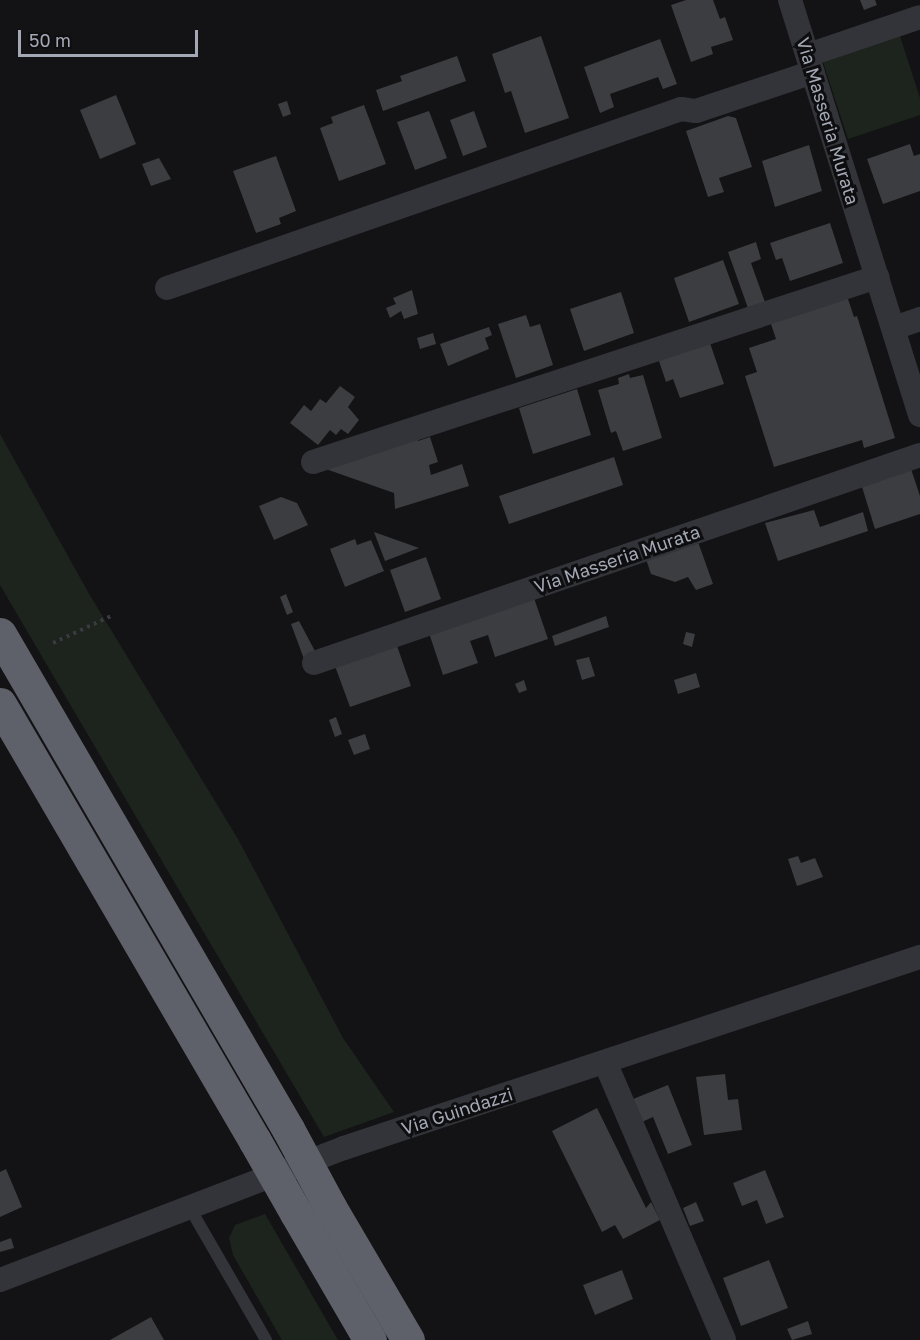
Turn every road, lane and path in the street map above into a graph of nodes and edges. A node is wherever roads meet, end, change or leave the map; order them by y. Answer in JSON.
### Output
{"nodes":[{"id":1,"x":790,"y":0,"type":"edge"},
{"id":2,"x":920,"y":17,"type":"edge"},
{"id":3,"x":810,"y":63,"type":"junction"},
{"id":4,"x":877,"y":277,"type":"junction"},
{"id":5,"x":167,"y":288,"type":"dead end"},
{"id":6,"x":920,"y":319,"type":"edge"},
{"id":7,"x":894,"y":328,"type":"junction"},
{"id":8,"x":920,"y":415,"type":"edge"},
{"id":9,"x":920,"y":455,"type":"edge"},
{"id":10,"x":313,"y":462,"type":"dead end"},
{"id":11,"x":111,"y":616,"type":"dead end"},
{"id":12,"x":0,"y":634,"type":"edge"},
{"id":13,"x":53,"y":643,"type":"dead end"},
{"id":14,"x":315,"y":663,"type":"dead end"},
{"id":15,"x":0,"y":704,"type":"edge"},
{"id":16,"x":920,"y":957,"type":"edge"},
{"id":17,"x":605,"y":1062,"type":"junction"},
{"id":18,"x":192,"y":1210,"type":"junction"},
{"id":19,"x":0,"y":1280,"type":"edge"},
{"id":20,"x":266,"y":1340,"type":"edge"},
{"id":21,"x":370,"y":1340,"type":"edge"},
{"id":22,"x":408,"y":1340,"type":"edge"},
{"id":23,"x":724,"y":1340,"type":"edge"}],
"edges":[{"from":1,"to":3,"type":"street","name":"Via Masseria Murata"},
{"from":2,"to":3,"type":"street"},
{"from":3,"to":4,"type":"street","name":"Via Masseria Murata"},
{"from":3,"to":5,"type":"street"},
{"from":4,"to":7,"type":"street","name":"Via Masseria Murata"},
{"from":4,"to":10,"type":"street"},
{"from":6,"to":7,"type":"street"},
{"from":7,"to":8,"type":"street","name":"Via Masseria Murata"},
{"from":9,"to":14,"type":"street","name":"Via Masseria Murata"},
{"from":11,"to":13,"type":"path"},
{"from":12,"to":22,"type":"highway","bridge":true},
{"from":15,"to":21,"type":"highway","bridge":true},
{"from":16,"to":17,"type":"street","name":"Via Guindazzi"},
{"from":17,"to":18,"type":"street","name":"Via Guindazzi"},
{"from":17,"to":23,"type":"street"},
{"from":18,"to":19,"type":"street","name":"Via Guindazzi"},
{"from":18,"to":20,"type":"lane"}]}
